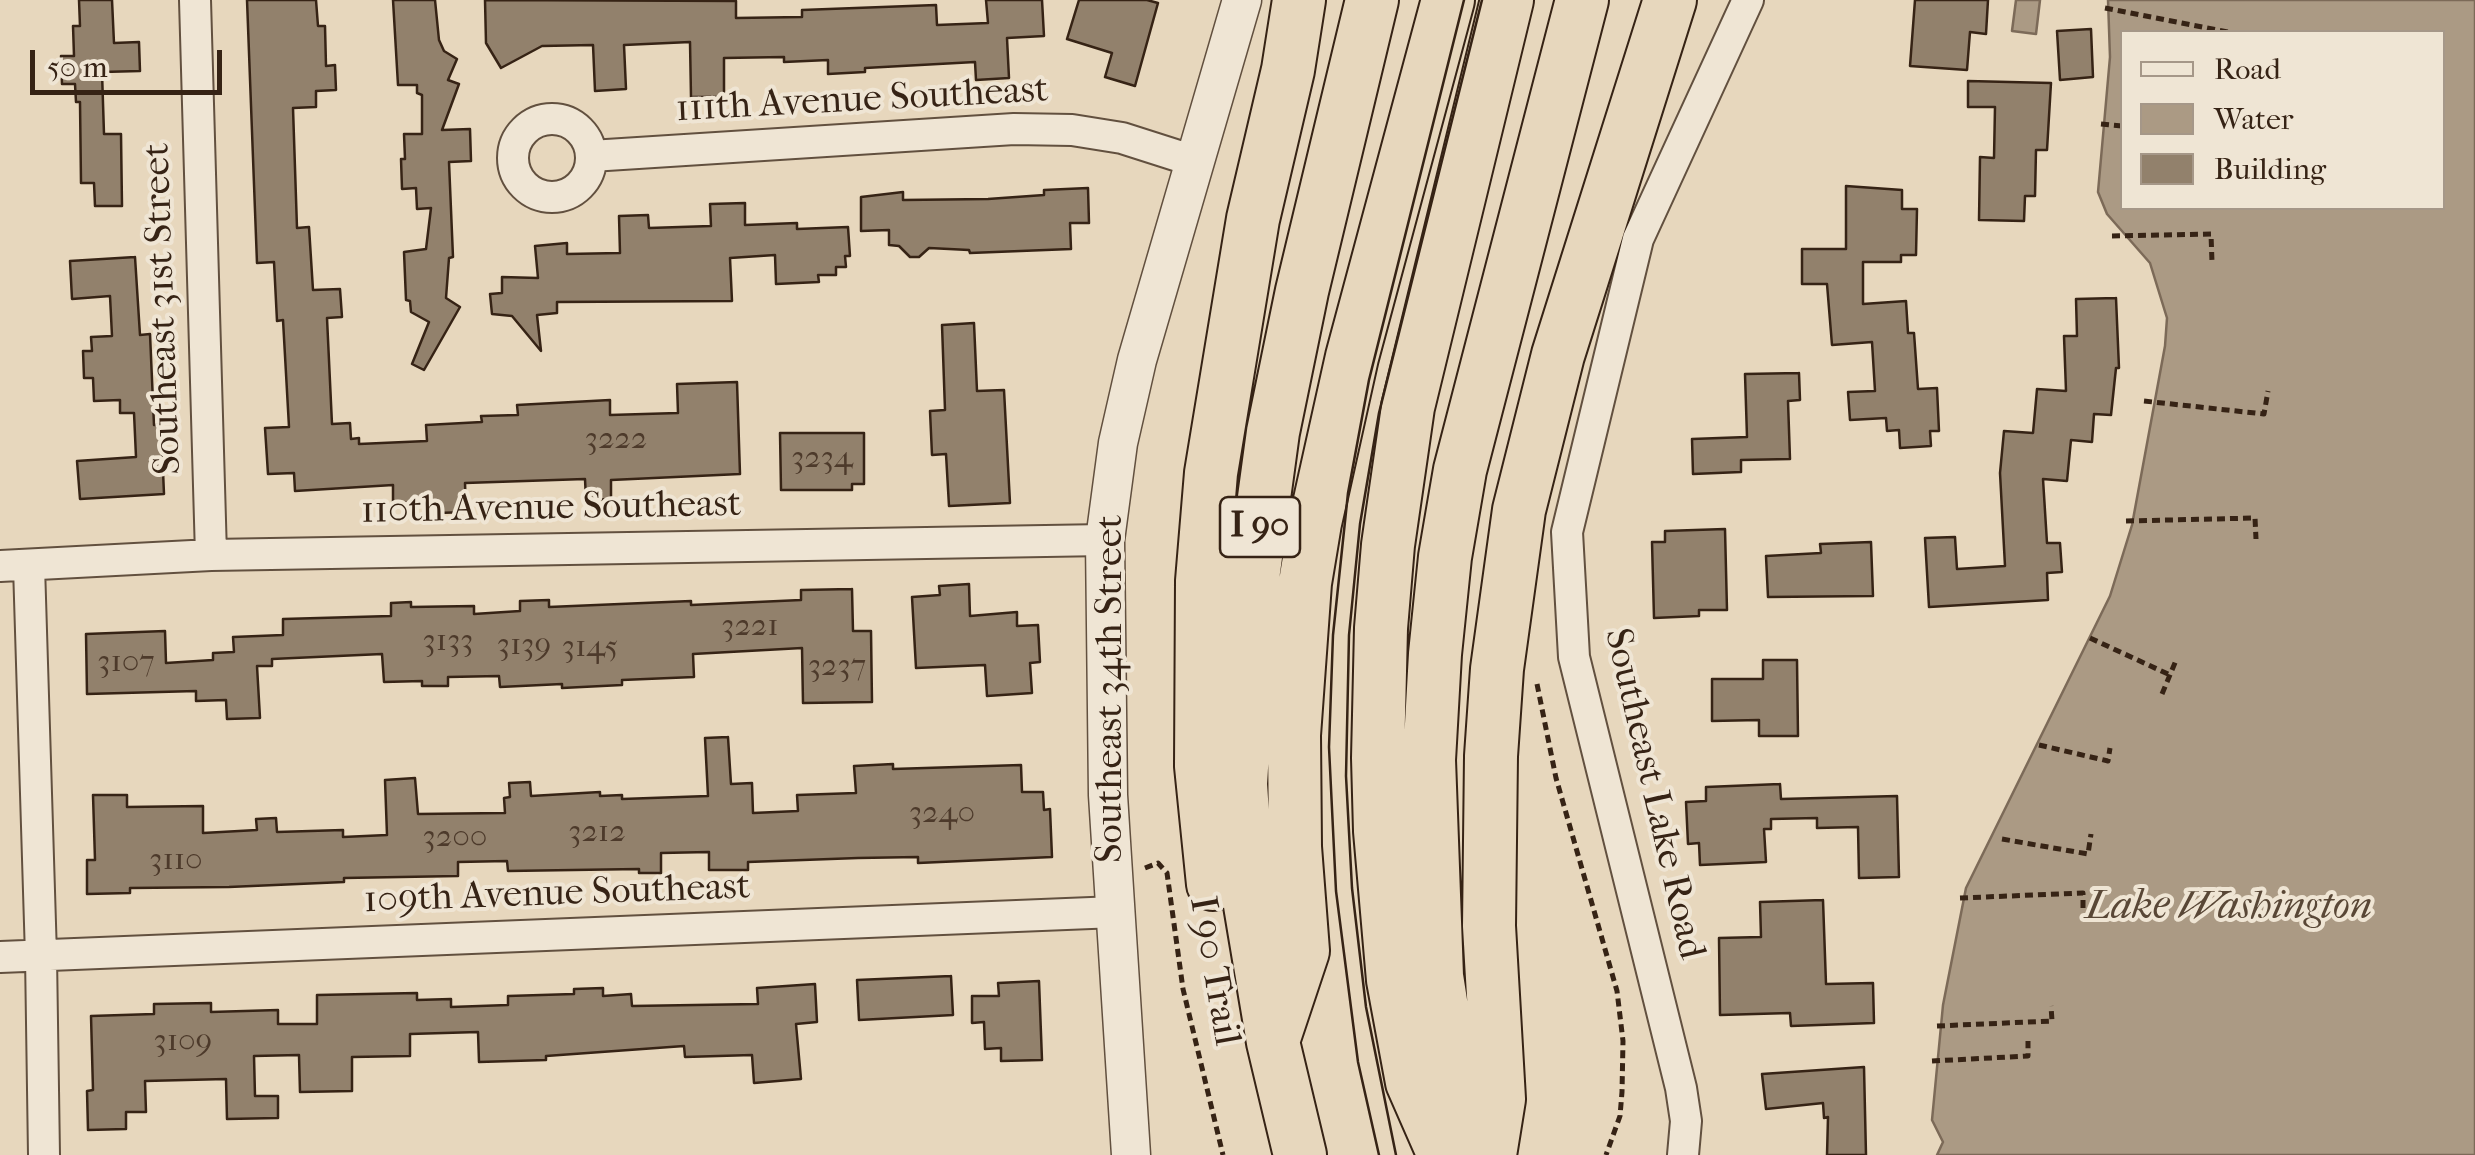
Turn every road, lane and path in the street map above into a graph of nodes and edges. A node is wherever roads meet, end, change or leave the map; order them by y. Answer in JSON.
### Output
{"nodes":[{"id":1,"x":195,"y":0,"type":"edge"},
{"id":2,"x":1242,"y":0,"type":"edge"},
{"id":3,"x":1300,"y":0,"type":"edge"},
{"id":4,"x":1372,"y":0,"type":"edge"},
{"id":5,"x":1448,"y":0,"type":"edge"},
{"id":6,"x":1507,"y":0,"type":"edge"},
{"id":7,"x":1564,"y":0,"type":"edge"},
{"id":8,"x":1582,"y":0,"type":"edge"},
{"id":9,"x":1670,"y":0,"type":"edge"},
{"id":10,"x":1748,"y":0,"type":"edge"},
{"id":11,"x":2104,"y":8,"type":"dead end"},
{"id":12,"x":2218,"y":30,"type":"edge"},
{"id":13,"x":2101,"y":124,"type":"dead end"},
{"id":14,"x":2120,"y":126,"type":"edge"},
{"id":15,"x":591,"y":156,"type":"dead end"},
{"id":16,"x":1194,"y":161,"type":"junction"},
{"id":17,"x":1529,"y":196,"type":"junction"},
{"id":18,"x":2112,"y":236,"type":"dead end"},
{"id":19,"x":2212,"y":262,"type":"dead end"},
{"id":20,"x":2268,"y":391,"type":"dead end"},
{"id":21,"x":2144,"y":401,"type":"dead end"},
{"id":22,"x":2126,"y":521,"type":"dead end"},
{"id":23,"x":2256,"y":538,"type":"dead end"},
{"id":24,"x":1105,"y":540,"type":"junction"},
{"id":25,"x":211,"y":555,"type":"junction"},
{"id":26,"x":14,"y":566,"type":"edge"},
{"id":27,"x":2090,"y":638,"type":"dead end"},
{"id":28,"x":2177,"y":658,"type":"dead end"},
{"id":29,"x":2170,"y":675,"type":"junction"},
{"id":30,"x":2162,"y":694,"type":"dead end"},
{"id":31,"x":2039,"y":745,"type":"dead end"},
{"id":32,"x":2110,"y":748,"type":"dead end"},
{"id":33,"x":2091,"y":834,"type":"dead end"},
{"id":34,"x":2002,"y":839,"type":"dead end"},
{"id":35,"x":1141,"y":874,"type":"dead end"},
{"id":36,"x":1960,"y":898,"type":"dead end"},
{"id":37,"x":1116,"y":912,"type":"junction"},
{"id":38,"x":2083,"y":913,"type":"dead end"},
{"id":39,"x":42,"y":956,"type":"junction"},
{"id":40,"x":0,"y":958,"type":"edge"},
{"id":41,"x":2051,"y":1006,"type":"dead end"},
{"id":42,"x":1937,"y":1026,"type":"dead end"},
{"id":43,"x":2028,"y":1041,"type":"dead end"},
{"id":44,"x":1273,"y":1042,"type":"junction"},
{"id":45,"x":1932,"y":1061,"type":"dead end"},
{"id":46,"x":1622,"y":1066,"type":"dead end"},
{"id":47,"x":1473,"y":1154,"type":"edge"},
{"id":48,"x":44,"y":1155,"type":"edge"},
{"id":49,"x":1132,"y":1155,"type":"edge"},
{"id":50,"x":1223,"y":1155,"type":"edge"},
{"id":51,"x":1300,"y":1155,"type":"edge"},
{"id":52,"x":1606,"y":1155,"type":"edge"},
{"id":53,"x":1683,"y":1155,"type":"edge"}],
"edges":[{"from":1,"to":25,"type":"street","name":"Southeast 31st Street"},
{"from":2,"to":16,"type":"street","name":"Southeast 34th Street"},
{"from":3,"to":44,"type":"highway"},
{"from":4,"to":44,"type":"highway","number":"I 90"},
{"from":5,"to":44,"type":"highway"},
{"from":6,"to":47,"type":"highway"},
{"from":7,"to":17,"type":"highway"},
{"from":8,"to":17,"type":"highway"},
{"from":9,"to":47,"type":"highway"},
{"from":10,"to":53,"type":"street","name":"Southeast Lake Road"},
{"from":11,"to":12,"type":"path"},
{"from":13,"to":14,"type":"path"},
{"from":15,"to":16,"type":"street","name":"111th Avenue Southeast"},
{"from":16,"to":24,"type":"street","name":"Southeast 34th Street"},
{"from":17,"to":47,"type":"highway"},
{"from":18,"to":19,"type":"path"},
{"from":20,"to":21,"type":"path"},
{"from":22,"to":23,"type":"path"},
{"from":24,"to":25,"type":"street","name":"110th Avenue Southeast"},
{"from":24,"to":37,"type":"street","name":"Southeast 34th Street"},
{"from":25,"to":26,"type":"street","name":"110th Avenue Southeast"},
{"from":26,"to":39,"type":"street"},
{"from":27,"to":29,"type":"path"},
{"from":28,"to":29,"type":"path"},
{"from":29,"to":30,"type":"path"},
{"from":31,"to":32,"type":"path"},
{"from":33,"to":34,"type":"path"},
{"from":35,"to":50,"type":"path","name":"I 90 Trail"},
{"from":36,"to":38,"type":"path"},
{"from":37,"to":39,"type":"street","name":"109th Avenue Southeast"},
{"from":37,"to":49,"type":"street","name":"Southeast 34th Street"},
{"from":39,"to":40,"type":"street","name":"109th Avenue Southeast"},
{"from":39,"to":48,"type":"street"},
{"from":41,"to":42,"type":"path"},
{"from":43,"to":45,"type":"path"},
{"from":44,"to":51,"type":"highway","number":"I 90"},
{"from":46,"to":52,"type":"path"}]}
